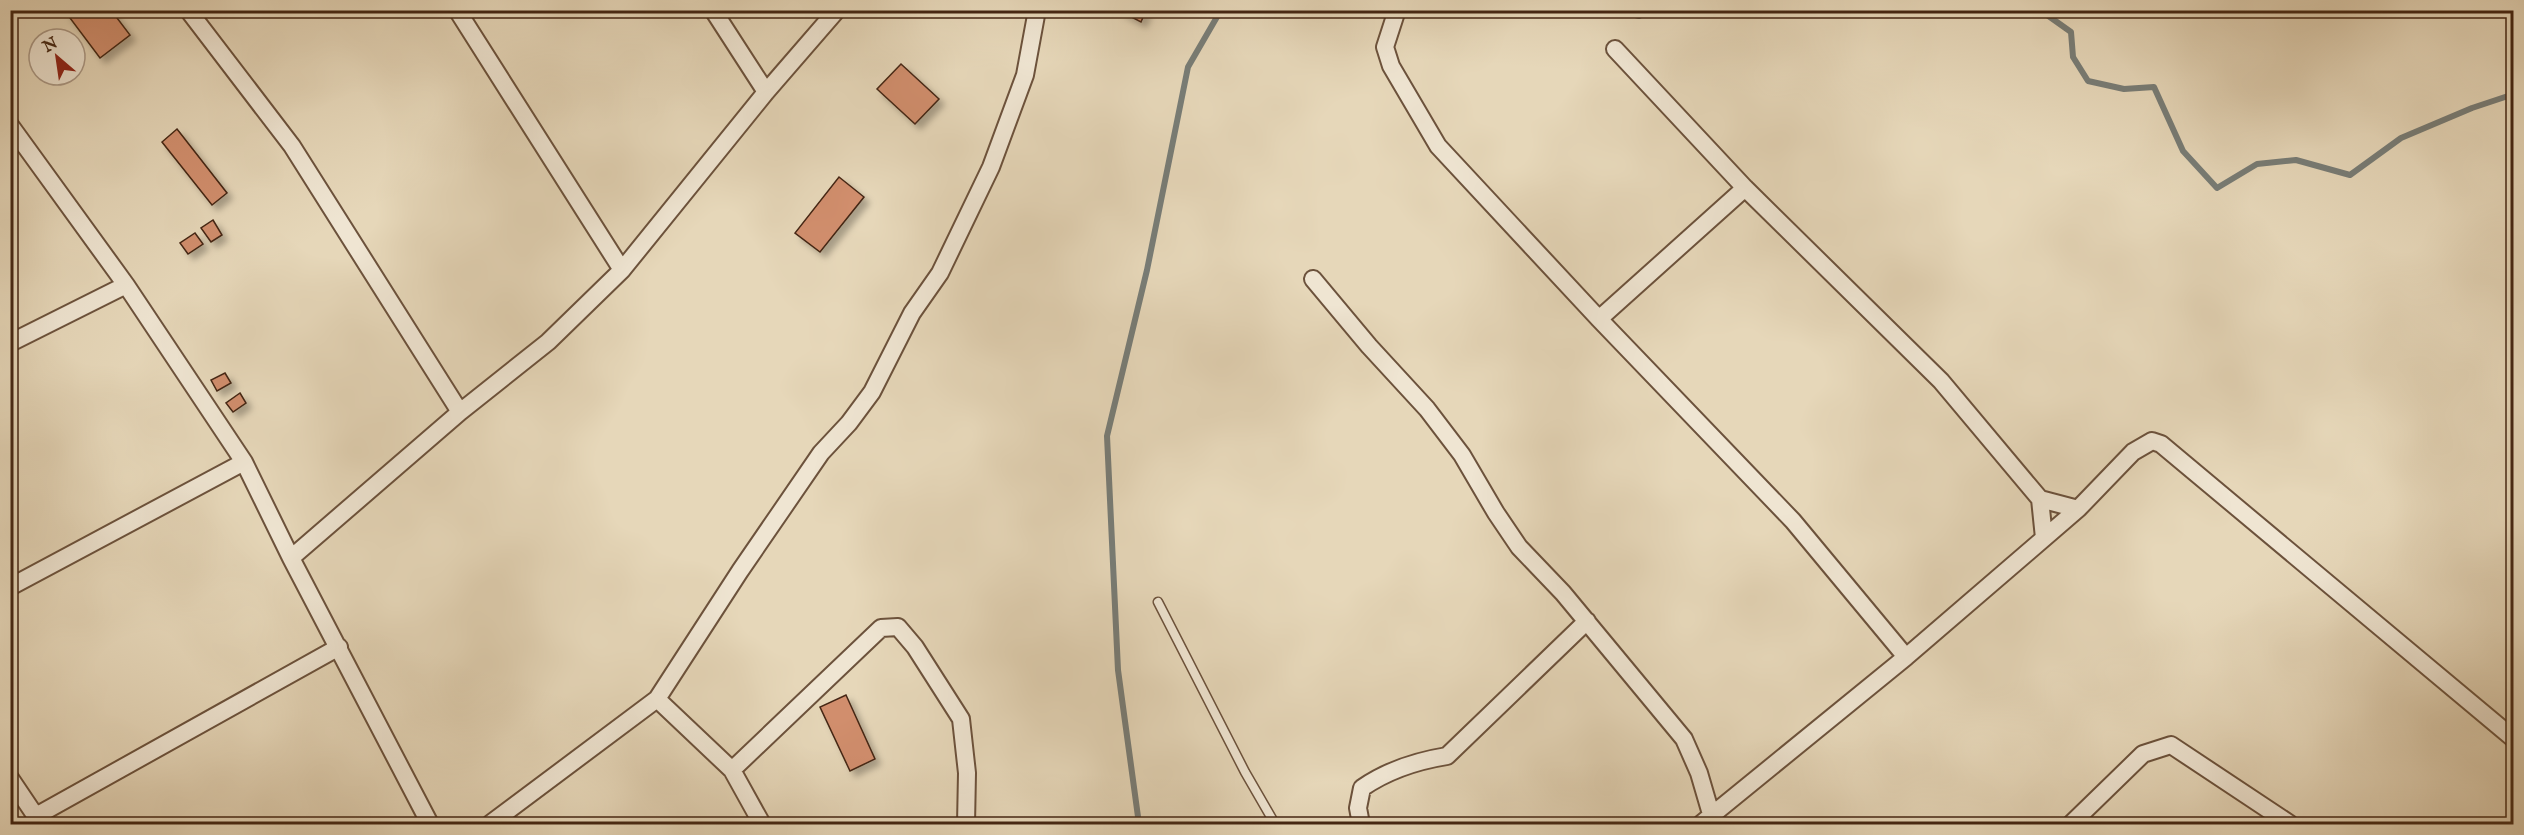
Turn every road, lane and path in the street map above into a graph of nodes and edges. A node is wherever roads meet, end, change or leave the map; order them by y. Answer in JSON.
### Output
{"nodes":[{"id":1,"x":188,"y":10,"type":"edge"},
{"id":2,"x":457,"y":10,"type":"edge"},
{"id":3,"x":713,"y":10,"type":"edge"},
{"id":4,"x":837,"y":10,"type":"edge"},
{"id":5,"x":1037,"y":10,"type":"edge"},
{"id":6,"x":1397,"y":10,"type":"edge"},
{"id":7,"x":1615,"y":49,"type":"dead end"},
{"id":8,"x":766,"y":92,"type":"junction"},
{"id":9,"x":10,"y":125,"type":"edge"},
{"id":10,"x":1745,"y":188,"type":"junction"},
{"id":11,"x":622,"y":270,"type":"junction"},
{"id":12,"x":1313,"y":279,"type":"dead end"},
{"id":13,"x":126,"y":285,"type":"junction"},
{"id":14,"x":1599,"y":319,"type":"junction"},
{"id":15,"x":10,"y":343,"type":"edge"},
{"id":16,"x":460,"y":412,"type":"junction"},
{"id":17,"x":244,"y":462,"type":"junction"},
{"id":18,"x":2040,"y":499,"type":"junction"},
{"id":19,"x":2079,"y":509,"type":"junction"},
{"id":20,"x":2044,"y":538,"type":"junction"},
{"id":21,"x":291,"y":558,"type":"junction"},
{"id":22,"x":10,"y":587,"type":"edge"},
{"id":23,"x":1158,"y":602,"type":"dead end"},
{"id":24,"x":1587,"y":621,"type":"junction"},
{"id":25,"x":339,"y":647,"type":"junction"},
{"id":26,"x":1906,"y":657,"type":"junction"},
{"id":27,"x":657,"y":699,"type":"junction"},
{"id":28,"x":2514,"y":739,"type":"edge"},
{"id":29,"x":732,"y":770,"type":"junction"},
{"id":30,"x":10,"y":778,"type":"edge"},
{"id":31,"x":1706,"y":819,"type":"edge"},
{"id":32,"x":39,"y":820,"type":"edge"},
{"id":33,"x":430,"y":825,"type":"edge"},
{"id":34,"x":490,"y":825,"type":"edge"},
{"id":35,"x":762,"y":825,"type":"edge"},
{"id":36,"x":966,"y":825,"type":"edge"},
{"id":37,"x":1275,"y":825,"type":"edge"},
{"id":38,"x":1361,"y":825,"type":"edge"},
{"id":39,"x":2071,"y":825,"type":"edge"},
{"id":40,"x":2290,"y":825,"type":"edge"}],
"edges":[{"from":1,"to":16,"type":"street"},
{"from":2,"to":11,"type":"street"},
{"from":3,"to":8,"type":"street"},
{"from":4,"to":8,"type":"street"},
{"from":5,"to":27,"type":"street"},
{"from":6,"to":14,"type":"street"},
{"from":7,"to":10,"type":"street"},
{"from":8,"to":11,"type":"street"},
{"from":9,"to":13,"type":"street"},
{"from":10,"to":14,"type":"street"},
{"from":10,"to":18,"type":"street"},
{"from":11,"to":16,"type":"street"},
{"from":12,"to":24,"type":"street"},
{"from":13,"to":15,"type":"street"},
{"from":13,"to":17,"type":"street"},
{"from":14,"to":26,"type":"street"},
{"from":16,"to":21,"type":"street"},
{"from":17,"to":21,"type":"street"},
{"from":17,"to":22,"type":"street"},
{"from":18,"to":19,"type":"street"},
{"from":18,"to":20,"type":"street"},
{"from":19,"to":20,"type":"street"},
{"from":19,"to":28,"type":"street"},
{"from":20,"to":26,"type":"street"},
{"from":21,"to":25,"type":"street"},
{"from":23,"to":37,"type":"lane"},
{"from":24,"to":31,"type":"street"},
{"from":24,"to":38,"type":"street"},
{"from":25,"to":32,"type":"street"},
{"from":25,"to":33,"type":"street"},
{"from":26,"to":31,"type":"street"},
{"from":27,"to":29,"type":"street"},
{"from":27,"to":34,"type":"street"},
{"from":29,"to":35,"type":"street"},
{"from":29,"to":36,"type":"street"},
{"from":30,"to":32,"type":"street"},
{"from":39,"to":40,"type":"street"}]}
